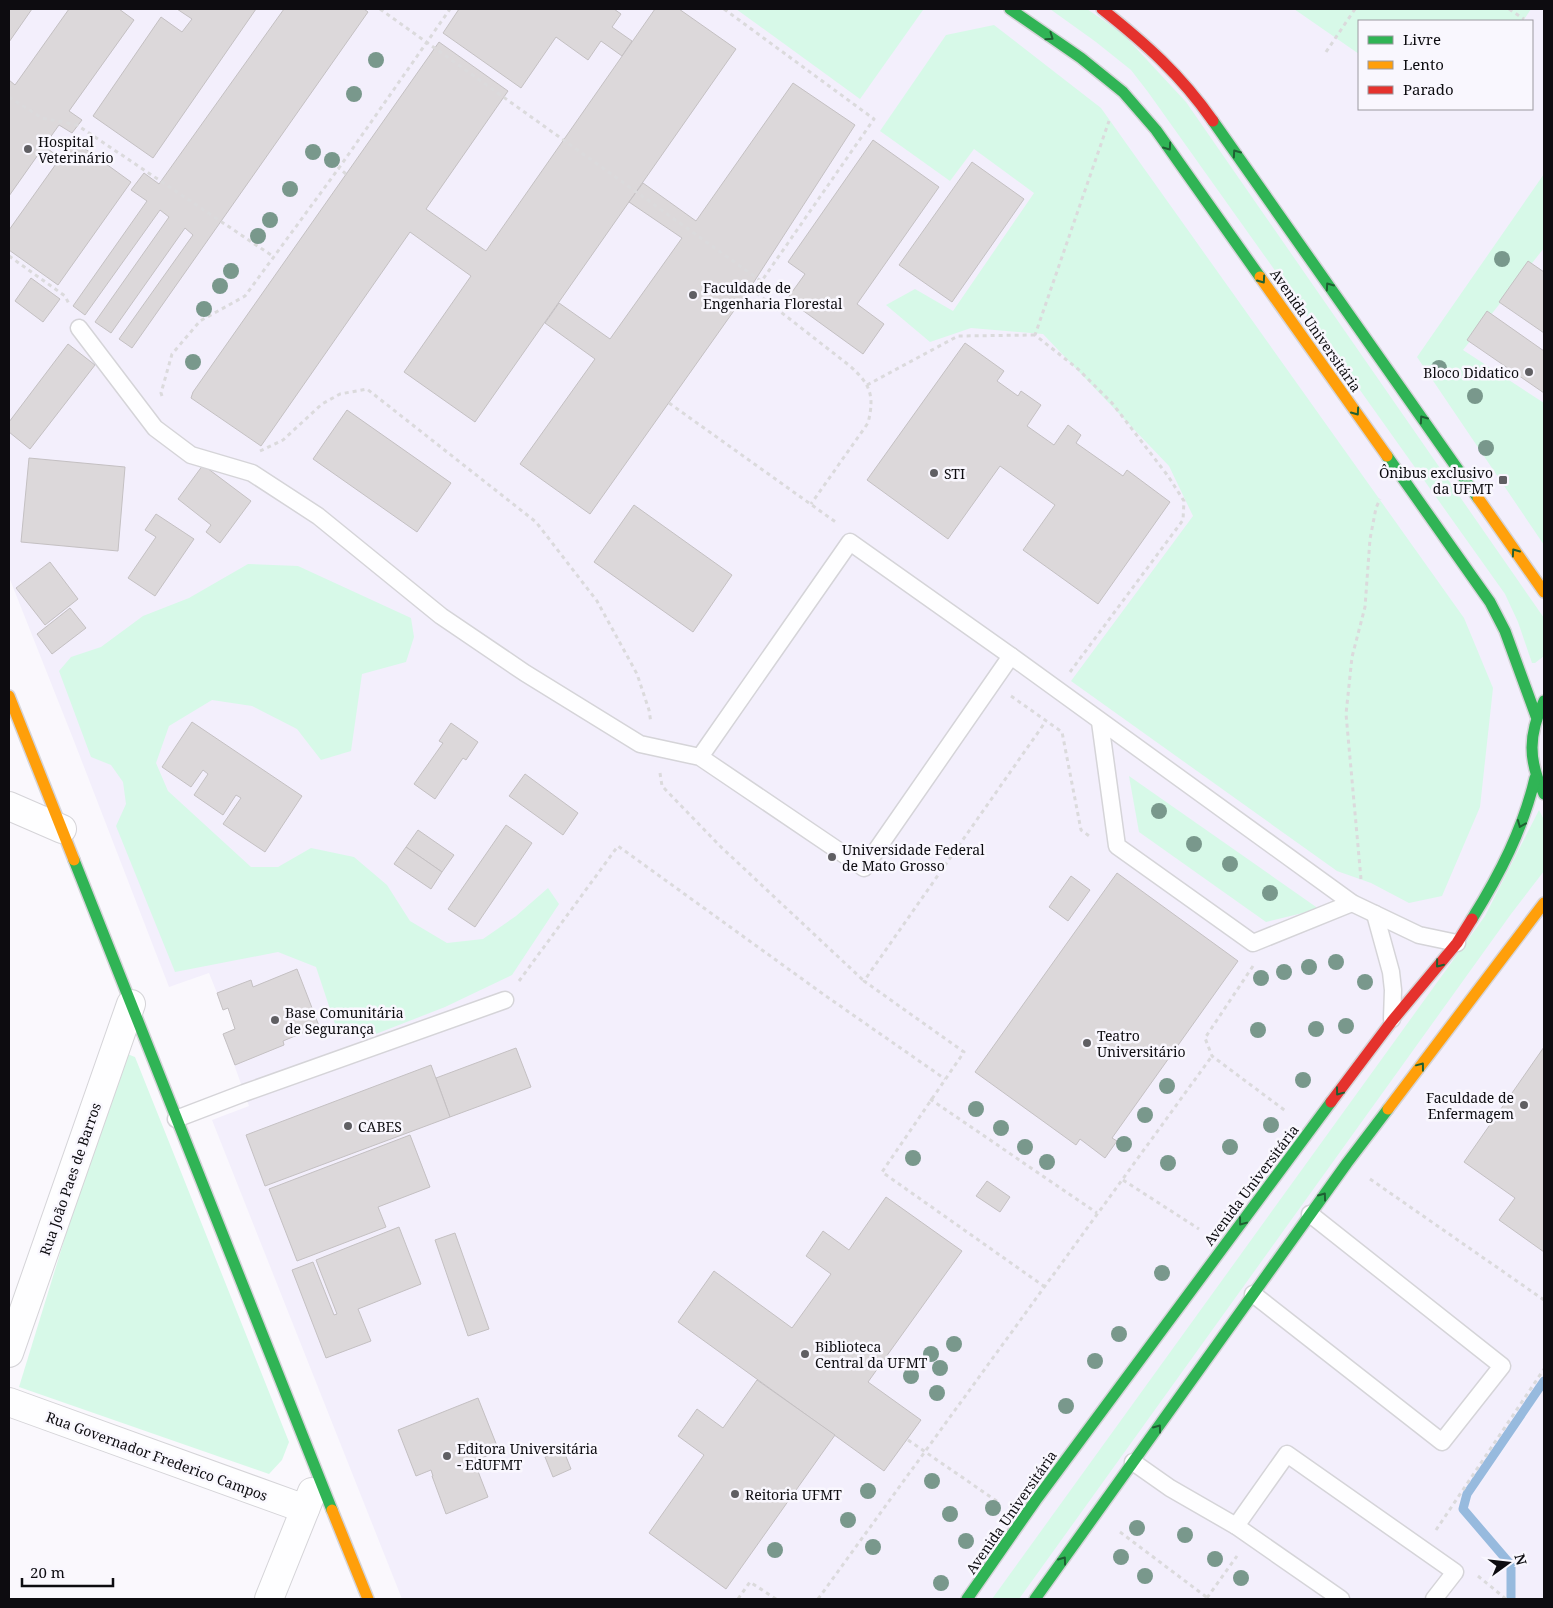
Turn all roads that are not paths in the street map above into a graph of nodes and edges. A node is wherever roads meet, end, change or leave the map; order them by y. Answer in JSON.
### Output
{"nodes":[{"id":1,"x":1010,"y":9,"type":"edge"},
{"id":2,"x":1102,"y":9,"type":"edge"},
{"id":3,"x":80,"y":328,"type":"dead end"},
{"id":4,"x":1544,"y":592,"type":"edge"},
{"id":5,"x":1010,"y":656,"type":"junction"},
{"id":6,"x":9,"y":696,"type":"edge"},
{"id":7,"x":1544,"y":701,"type":"edge"},
{"id":8,"x":1536,"y":716,"type":"junction"},
{"id":9,"x":1100,"y":722,"type":"junction"},
{"id":10,"x":700,"y":757,"type":"junction"},
{"id":11,"x":1535,"y":778,"type":"junction"},
{"id":12,"x":1544,"y":795,"type":"edge"},
{"id":13,"x":9,"y":806,"type":"edge"},
{"id":14,"x":62,"y":829,"type":"junction"},
{"id":15,"x":1352,"y":903,"type":"junction"},
{"id":16,"x":1544,"y":903,"type":"edge"},
{"id":17,"x":1375,"y":914,"type":"junction"},
{"id":18,"x":1457,"y":942,"type":"junction"},
{"id":19,"x":505,"y":1000,"type":"road end"},
{"id":20,"x":131,"y":1004,"type":"junction"},
{"id":21,"x":1392,"y":1021,"type":"junction"},
{"id":22,"x":176,"y":1119,"type":"junction"},
{"id":23,"x":1310,"y":1214,"type":"junction"},
{"id":24,"x":1253,"y":1294,"type":"junction"},
{"id":25,"x":9,"y":1353,"type":"edge"},
{"id":26,"x":9,"y":1402,"type":"edge"},
{"id":27,"x":1133,"y":1462,"type":"junction"},
{"id":28,"x":319,"y":1475,"type":"junction"},
{"id":29,"x":305,"y":1509,"type":"junction"},
{"id":30,"x":1236,"y":1526,"type":"junction"},
{"id":31,"x":269,"y":1599,"type":"edge"},
{"id":32,"x":368,"y":1599,"type":"edge"},
{"id":33,"x":967,"y":1599,"type":"edge"},
{"id":34,"x":1035,"y":1599,"type":"edge"},
{"id":35,"x":1342,"y":1599,"type":"edge"},
{"id":36,"x":1434,"y":1599,"type":"edge"}],
"edges":[{"from":1,"to":8,"type":"street","name":"Avenida Universitária","one_way":true},
{"from":4,"to":2,"type":"street","one_way":true},
{"from":3,"to":10,"type":"lane"},
{"from":5,"to":9,"type":"lane"},
{"from":5,"to":10,"type":"lane"},
{"from":5,"to":10,"type":"lane"},
{"from":6,"to":14,"type":"street"},
{"from":7,"to":8,"type":"street","name":"Avenida Universitária"},
{"from":8,"to":11,"type":"street","name":"Avenida Universitária"},
{"from":9,"to":15,"type":"lane"},
{"from":9,"to":15,"type":"lane"},
{"from":11,"to":12,"type":"street","name":"Avenida Universitária"},
{"from":11,"to":18,"type":"street","name":"Avenida Universitária","one_way":true},
{"from":13,"to":14,"type":"street"},
{"from":14,"to":20,"type":"street"},
{"from":15,"to":17,"type":"lane"},
{"from":23,"to":16,"type":"street","one_way":true},
{"from":17,"to":18,"type":"lane"},
{"from":17,"to":21,"type":"lane"},
{"from":18,"to":21,"type":"street","name":"Avenida Universitária","one_way":true},
{"from":19,"to":22,"type":"lane"},
{"from":20,"to":22,"type":"street"},
{"from":20,"to":25,"type":"street","name":"Rua João Paes de Barros"},
{"from":21,"to":33,"type":"street","name":"Avenida Universitária","one_way":true},
{"from":22,"to":28,"type":"street"},
{"from":23,"to":24,"type":"street"},
{"from":23,"to":24,"type":"lane"},
{"from":27,"to":24,"type":"street","one_way":true},
{"from":26,"to":29,"type":"street","name":"Rua Governador Frederico Campos"},
{"from":27,"to":30,"type":"lane"},
{"from":34,"to":27,"type":"street","one_way":true},
{"from":28,"to":29,"type":"street"},
{"from":28,"to":32,"type":"street"},
{"from":29,"to":31,"type":"street"},
{"from":30,"to":35,"type":"lane"},
{"from":30,"to":36,"type":"lane"}]}
